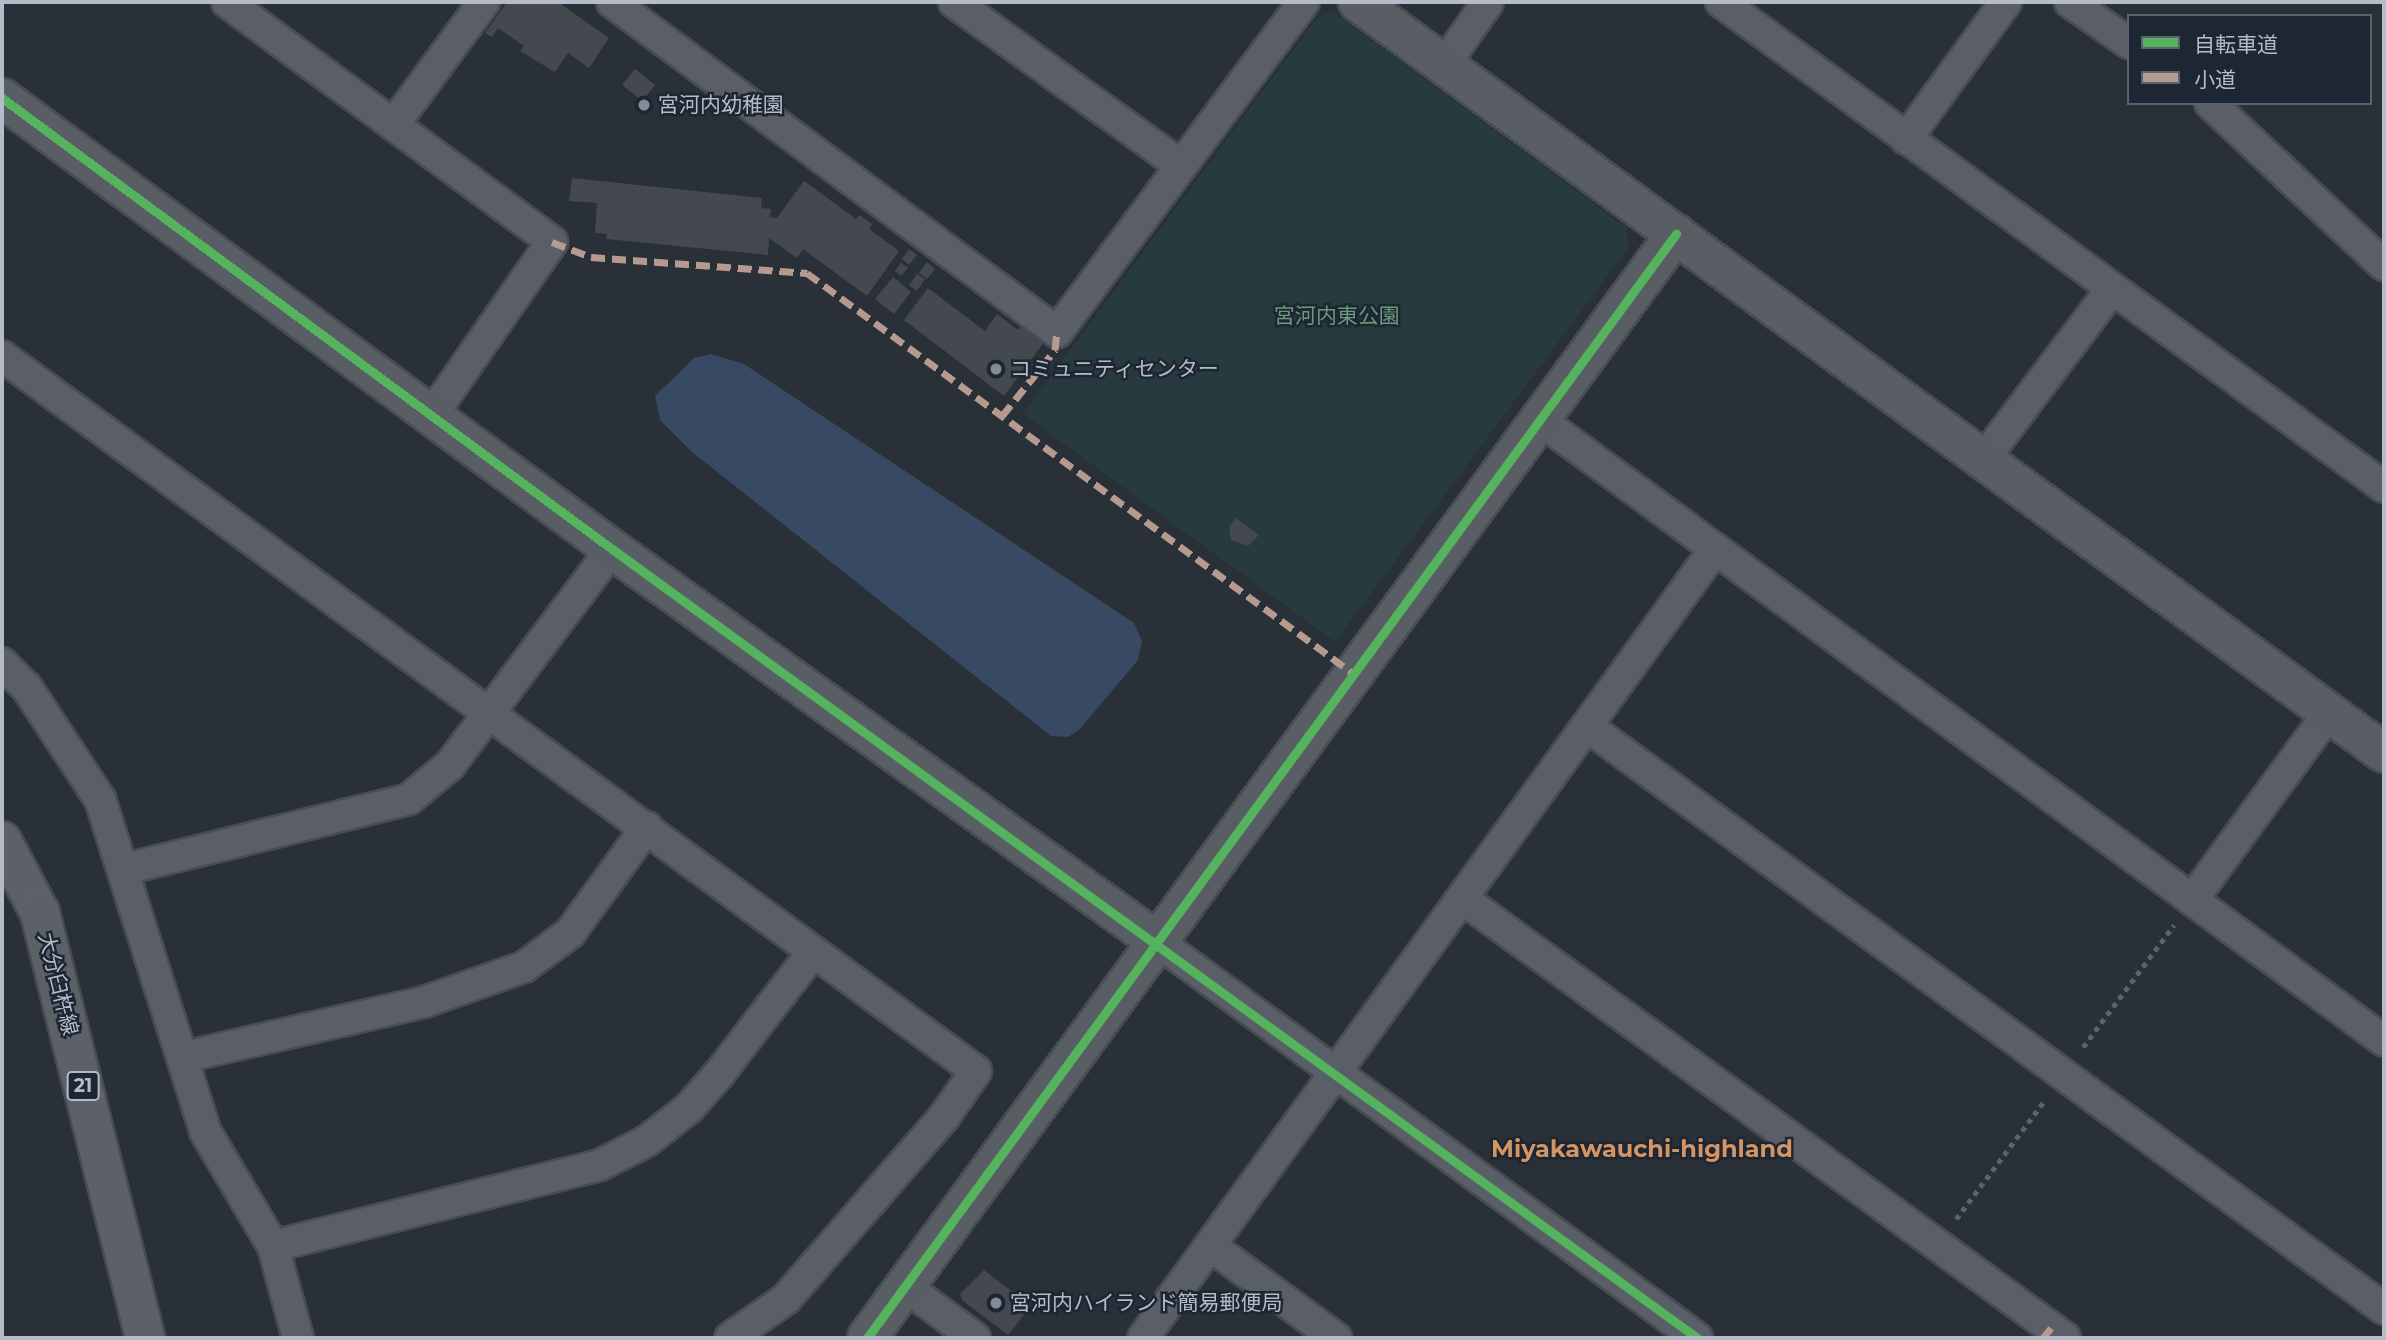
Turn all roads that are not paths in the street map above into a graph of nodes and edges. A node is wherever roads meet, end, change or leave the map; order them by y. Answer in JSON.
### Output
{"nodes":[{"id":1,"x":484,"y":2,"type":"edge"},
{"id":2,"x":612,"y":2,"type":"edge"},
{"id":3,"x":954,"y":2,"type":"edge"},
{"id":4,"x":1304,"y":2,"type":"edge"},
{"id":5,"x":1358,"y":2,"type":"edge"},
{"id":6,"x":1488,"y":2,"type":"edge"},
{"id":7,"x":1721,"y":2,"type":"edge"},
{"id":8,"x":2006,"y":2,"type":"edge"},
{"id":9,"x":2070,"y":2,"type":"edge"},
{"id":10,"x":231,"y":3,"type":"edge"},
{"id":11,"x":2127,"y":42,"type":"edge"},
{"id":12,"x":1444,"y":65,"type":"junction"},
{"id":13,"x":2,"y":98,"type":"edge"},
{"id":14,"x":2212,"y":105,"type":"edge"},
{"id":15,"x":394,"y":124,"type":"junction"},
{"id":16,"x":1906,"y":139,"type":"junction"},
{"id":17,"x":1181,"y":166,"type":"junction"},
{"id":18,"x":1676,"y":234,"type":"junction"},
{"id":19,"x":2384,"y":265,"type":"edge"},
{"id":20,"x":2111,"y":290,"type":"junction"},
{"id":21,"x":2,"y":356,"type":"edge"},
{"id":22,"x":431,"y":416,"type":"junction"},
{"id":23,"x":1540,"y":421,"type":"junction"},
{"id":24,"x":1983,"y":460,"type":"junction"},
{"id":25,"x":2384,"y":487,"type":"edge"},
{"id":26,"x":612,"y":549,"type":"junction"},
{"id":27,"x":1715,"y":550,"type":"junction"},
{"id":28,"x":2,"y":663,"type":"edge"},
{"id":29,"x":489,"y":713,"type":"junction"},
{"id":30,"x":2329,"y":713,"type":"junction"},
{"id":31,"x":1588,"y":727,"type":"junction"},
{"id":32,"x":2384,"y":754,"type":"edge"},
{"id":33,"x":647,"y":827,"type":"junction"},
{"id":34,"x":2,"y":841,"type":"edge"},
{"id":35,"x":125,"y":869,"type":"junction"},
{"id":36,"x":1463,"y":899,"type":"junction"},
{"id":37,"x":2192,"y":900,"type":"junction"},
{"id":38,"x":1158,"y":942,"type":"junction"},
{"id":39,"x":813,"y":952,"type":"junction"},
{"id":40,"x":2384,"y":1041,"type":"edge"},
{"id":41,"x":184,"y":1057,"type":"junction"},
{"id":42,"x":1337,"y":1073,"type":"junction"},
{"id":43,"x":273,"y":1246,"type":"junction"},
{"id":44,"x":1212,"y":1247,"type":"junction"},
{"id":45,"x":906,"y":1287,"type":"junction"},
{"id":46,"x":2384,"y":1309,"type":"edge"},
{"id":47,"x":145,"y":1338,"type":"edge"},
{"id":48,"x":298,"y":1338,"type":"edge"},
{"id":49,"x":730,"y":1338,"type":"edge"},
{"id":50,"x":867,"y":1338,"type":"edge"},
{"id":51,"x":975,"y":1338,"type":"edge"},
{"id":52,"x":1143,"y":1338,"type":"edge"},
{"id":53,"x":1335,"y":1338,"type":"edge"},
{"id":54,"x":1697,"y":1338,"type":"edge"},
{"id":55,"x":2065,"y":1338,"type":"edge"}],
"edges":[{"from":1,"to":15,"type":"street"},
{"from":2,"to":17,"type":"street"},
{"from":3,"to":17,"type":"street"},
{"from":4,"to":17,"type":"street"},
{"from":5,"to":12,"type":"street"},
{"from":6,"to":12,"type":"street"},
{"from":7,"to":16,"type":"street"},
{"from":8,"to":16,"type":"street"},
{"from":9,"to":11,"type":"street"},
{"from":10,"to":15,"type":"street"},
{"from":12,"to":18,"type":"street"},
{"from":13,"to":22,"type":"street"},
{"from":14,"to":19,"type":"street"},
{"from":15,"to":22,"type":"street"},
{"from":16,"to":20,"type":"street"},
{"from":18,"to":23,"type":"street"},
{"from":18,"to":24,"type":"street"},
{"from":20,"to":24,"type":"street"},
{"from":20,"to":25,"type":"street"},
{"from":21,"to":29,"type":"street"},
{"from":22,"to":26,"type":"street"},
{"from":23,"to":27,"type":"street"},
{"from":23,"to":38,"type":"street"},
{"from":24,"to":30,"type":"street"},
{"from":26,"to":29,"type":"street"},
{"from":26,"to":38,"type":"street"},
{"from":27,"to":31,"type":"street"},
{"from":27,"to":37,"type":"street"},
{"from":28,"to":35,"type":"street"},
{"from":29,"to":33,"type":"street"},
{"from":29,"to":35,"type":"street"},
{"from":30,"to":32,"type":"street"},
{"from":30,"to":37,"type":"street"},
{"from":31,"to":36,"type":"street"},
{"from":31,"to":46,"type":"street"},
{"from":33,"to":39,"type":"street"},
{"from":33,"to":41,"type":"street"},
{"from":34,"to":47,"type":"main road","name":"大分臼杵線","number":"21"},
{"from":35,"to":41,"type":"street"},
{"from":36,"to":42,"type":"street"},
{"from":36,"to":55,"type":"street"},
{"from":37,"to":40,"type":"street"},
{"from":38,"to":42,"type":"street"},
{"from":38,"to":45,"type":"street"},
{"from":39,"to":43,"type":"street"},
{"from":39,"to":49,"type":"street"},
{"from":41,"to":43,"type":"street"},
{"from":42,"to":44,"type":"street"},
{"from":42,"to":54,"type":"street"},
{"from":43,"to":48,"type":"street"},
{"from":44,"to":52,"type":"street"},
{"from":44,"to":53,"type":"street"},
{"from":45,"to":50,"type":"street"},
{"from":45,"to":51,"type":"street"}]}
